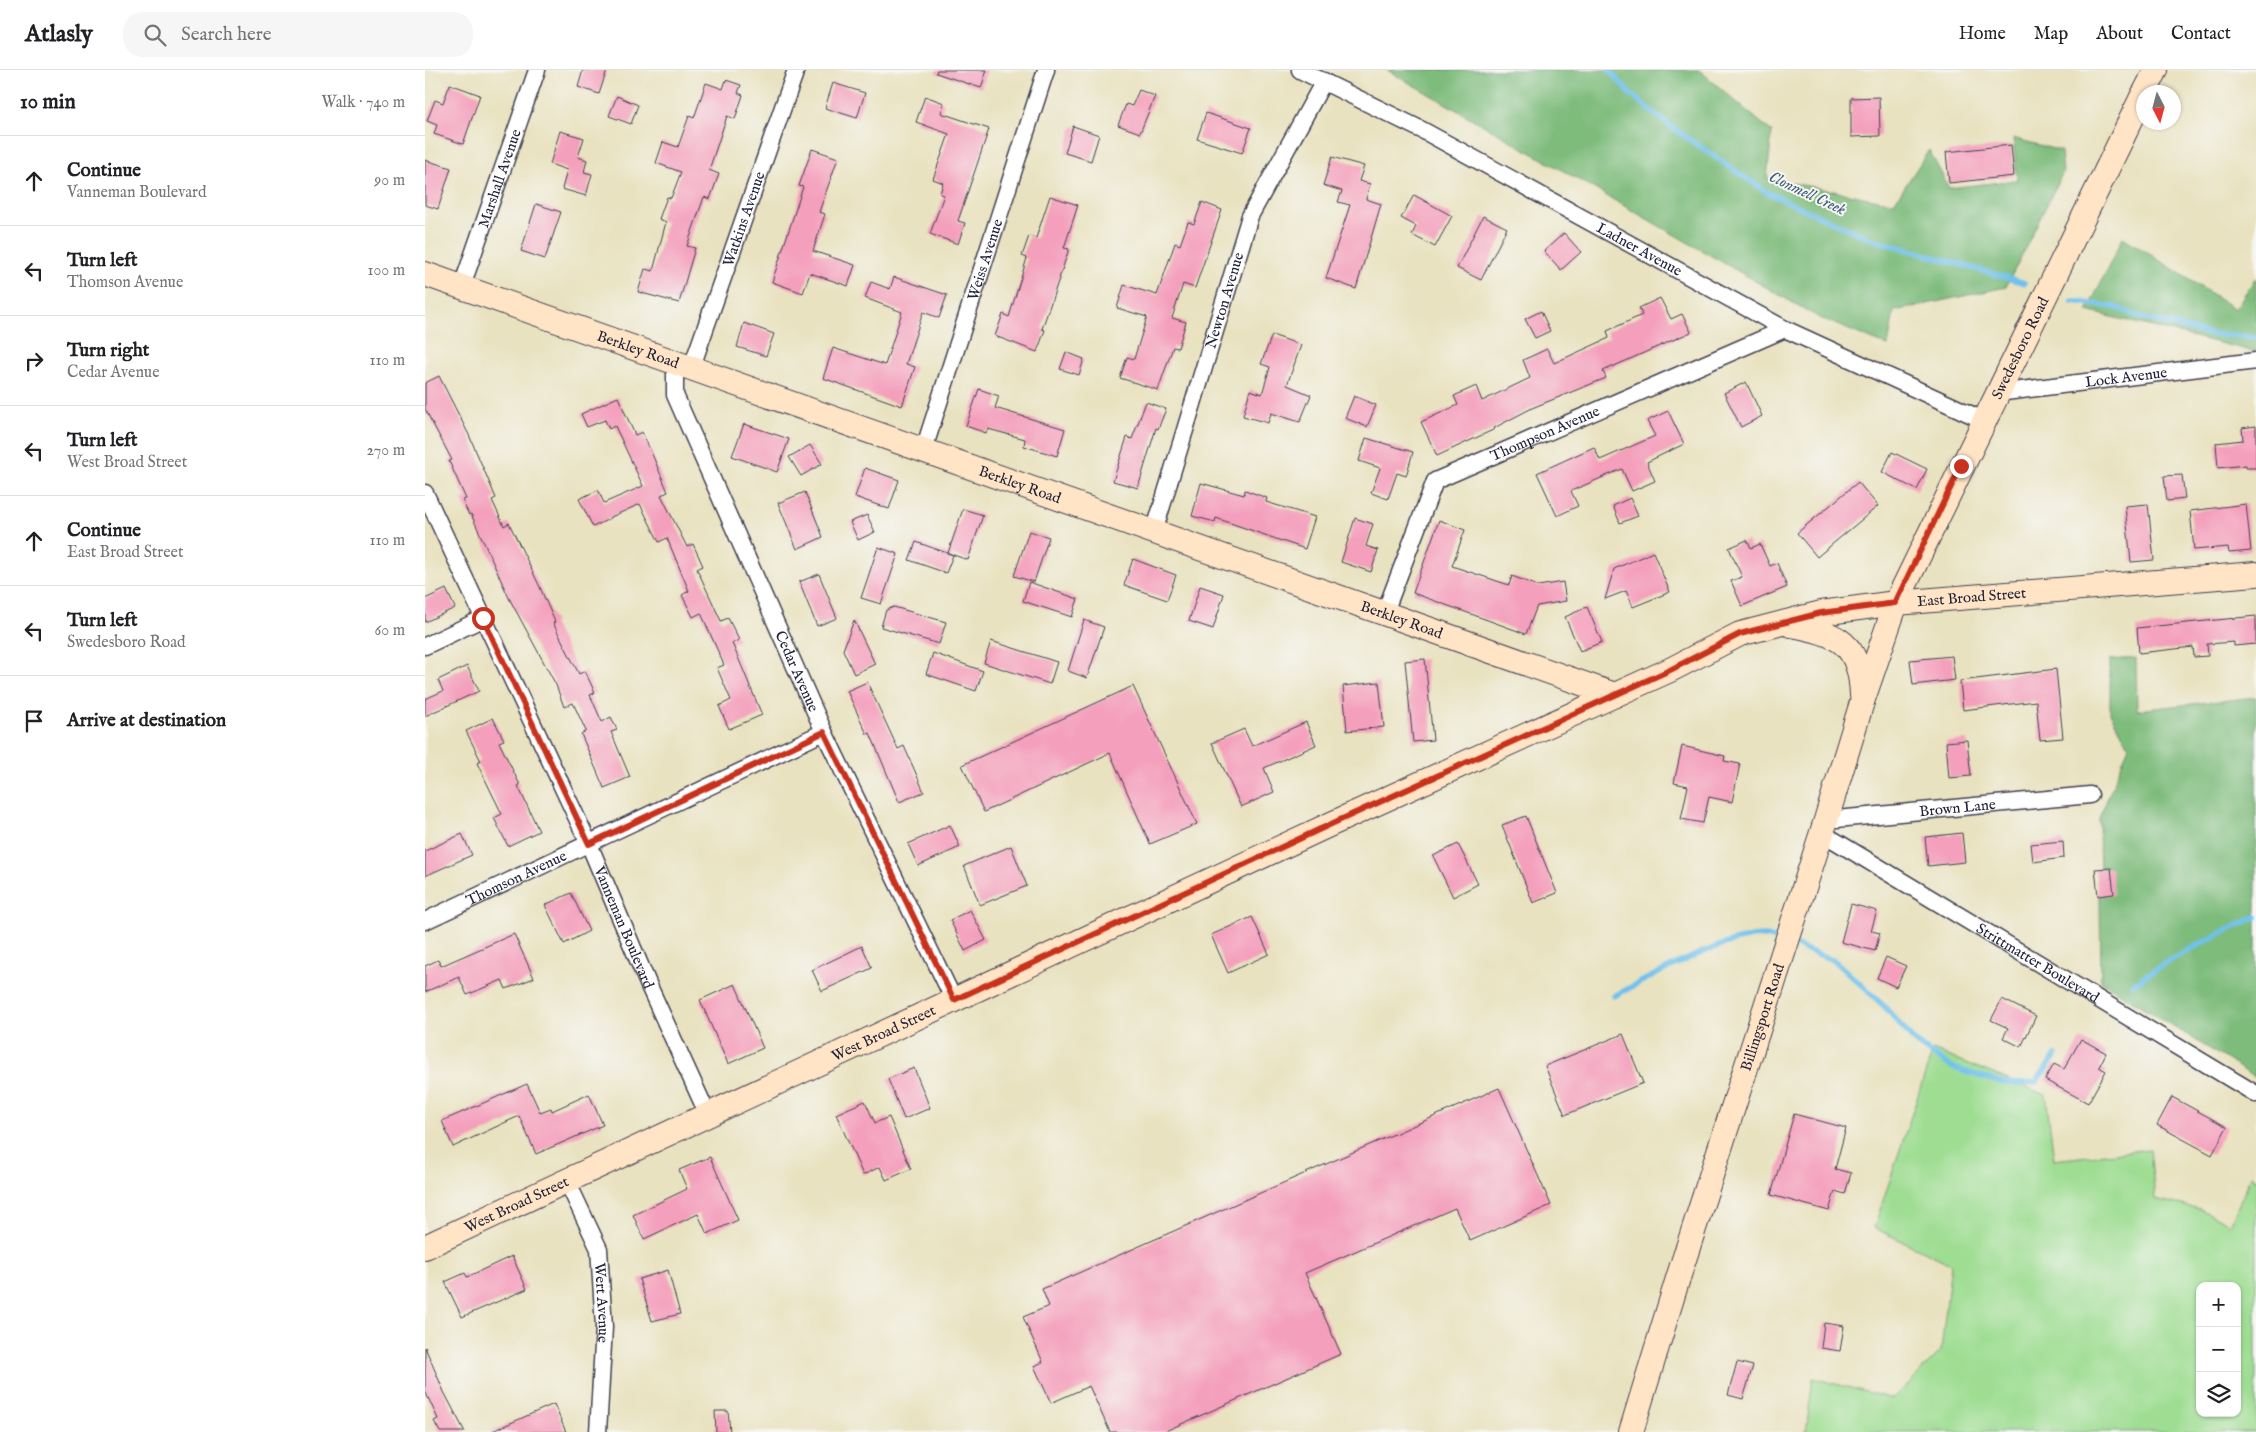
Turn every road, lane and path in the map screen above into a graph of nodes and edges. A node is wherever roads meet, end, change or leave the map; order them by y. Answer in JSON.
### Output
{"nodes":[{"id":1,"x":537,"y":70,"type":"edge"},
{"id":2,"x":796,"y":70,"type":"edge"},
{"id":3,"x":1046,"y":70,"type":"edge"},
{"id":4,"x":1300,"y":70,"type":"edge"},
{"id":5,"x":2156,"y":70,"type":"edge"},
{"id":6,"x":1324,"y":81,"type":"junction"},
{"id":7,"x":2148,"y":85,"type":"edge"},
{"id":8,"x":2136,"y":110,"type":"edge"},
{"id":9,"x":425,"y":274,"type":"edge"},
{"id":10,"x":462,"y":286,"type":"junction"},
{"id":11,"x":1785,"y":328,"type":"junction"},
{"id":12,"x":2256,"y":361,"type":"edge"},
{"id":13,"x":683,"y":366,"type":"junction"},
{"id":14,"x":1997,"y":393,"type":"junction"},
{"id":15,"x":1983,"y":420,"type":"junction"},
{"id":16,"x":924,"y":449,"type":"junction"},
{"id":17,"x":425,"y":493,"type":"edge"},
{"id":18,"x":1154,"y":532,"type":"junction"},
{"id":19,"x":2256,"y":574,"type":"edge"},
{"id":20,"x":1895,"y":603,"type":"junction"},
{"id":21,"x":1385,"y":612,"type":"junction"},
{"id":22,"x":483,"y":618,"type":"junction"},
{"id":23,"x":1779,"y":623,"type":"junction"},
{"id":24,"x":425,"y":646,"type":"edge"},
{"id":25,"x":1615,"y":695,"type":"junction"},
{"id":26,"x":1863,"y":699,"type":"junction"},
{"id":27,"x":824,"y":732,"type":"junction"},
{"id":28,"x":2090,"y":795,"type":"dead end"},
{"id":29,"x":1824,"y":826,"type":"junction"},
{"id":30,"x":589,"y":844,"type":"junction"},
{"id":31,"x":425,"y":921,"type":"edge"},
{"id":32,"x":954,"y":1000,"type":"junction"},
{"id":33,"x":2256,"y":1094,"type":"edge"},
{"id":34,"x":708,"y":1115,"type":"junction"},
{"id":35,"x":567,"y":1181,"type":"junction"},
{"id":36,"x":425,"y":1247,"type":"edge"},
{"id":37,"x":598,"y":1432,"type":"edge"},
{"id":38,"x":1631,"y":1432,"type":"edge"}],
"edges":[{"from":1,"to":10,"type":"street","name":"Marshall Avenue"},
{"from":2,"to":13,"type":"street","name":"Watkins Avenue"},
{"from":3,"to":16,"type":"street","name":"Weiss Avenue"},
{"from":4,"to":6,"type":"street","name":"Ladner Avenue"},
{"from":5,"to":7,"type":"main road","name":"Swedesboro Road"},
{"from":6,"to":11,"type":"street","name":"Ladner Avenue"},
{"from":6,"to":18,"type":"street","name":"Newton Avenue"},
{"from":8,"to":14,"type":"main road","name":"Swedesboro Road"},
{"from":9,"to":10,"type":"main road","name":"Berkley Road"},
{"from":10,"to":13,"type":"main road","name":"Berkley Road"},
{"from":11,"to":15,"type":"street","name":"Ladner Avenue"},
{"from":11,"to":21,"type":"street","name":"Thompson Avenue"},
{"from":12,"to":14,"type":"street","name":"Lock Avenue"},
{"from":13,"to":16,"type":"main road","name":"Berkley Road"},
{"from":13,"to":27,"type":"street","name":"Cedar Avenue"},
{"from":14,"to":15,"type":"main road","name":"Swedesboro Road"},
{"from":15,"to":20,"type":"main road","name":"Swedesboro Road"},
{"from":16,"to":18,"type":"main road","name":"Berkley Road"},
{"from":17,"to":22,"type":"street","name":"Vanneman Boulevard"},
{"from":18,"to":21,"type":"main road","name":"Berkley Road"},
{"from":19,"to":20,"type":"main road","name":"East Broad Street"},
{"from":20,"to":23,"type":"main road","name":"East Broad Street"},
{"from":20,"to":26,"type":"main road","name":"Billingsport Road"},
{"from":21,"to":25,"type":"main road","name":"Berkley Road"},
{"from":22,"to":24,"type":"street"},
{"from":22,"to":30,"type":"street","name":"Vanneman Boulevard"},
{"from":23,"to":25,"type":"main road","name":"East Broad Street"},
{"from":23,"to":26,"type":"main road"},
{"from":25,"to":32,"type":"main road","name":"West Broad Street"},
{"from":26,"to":29,"type":"main road","name":"Billingsport Road"},
{"from":27,"to":30,"type":"street","name":"Thomson Avenue"},
{"from":27,"to":32,"type":"street","name":"Cedar Avenue"},
{"from":28,"to":29,"type":"street","name":"Brown Lane"},
{"from":29,"to":33,"type":"street","name":"Strittmatter Boulevard"},
{"from":29,"to":38,"type":"main road","name":"Billingsport Road"},
{"from":30,"to":31,"type":"street","name":"Thomson Avenue"},
{"from":30,"to":34,"type":"street","name":"Vanneman Boulevard"},
{"from":32,"to":34,"type":"main road","name":"West Broad Street"},
{"from":34,"to":35,"type":"main road","name":"West Broad Street"},
{"from":35,"to":36,"type":"main road","name":"West Broad Street"},
{"from":35,"to":37,"type":"street","name":"Wert Avenue"}]}
